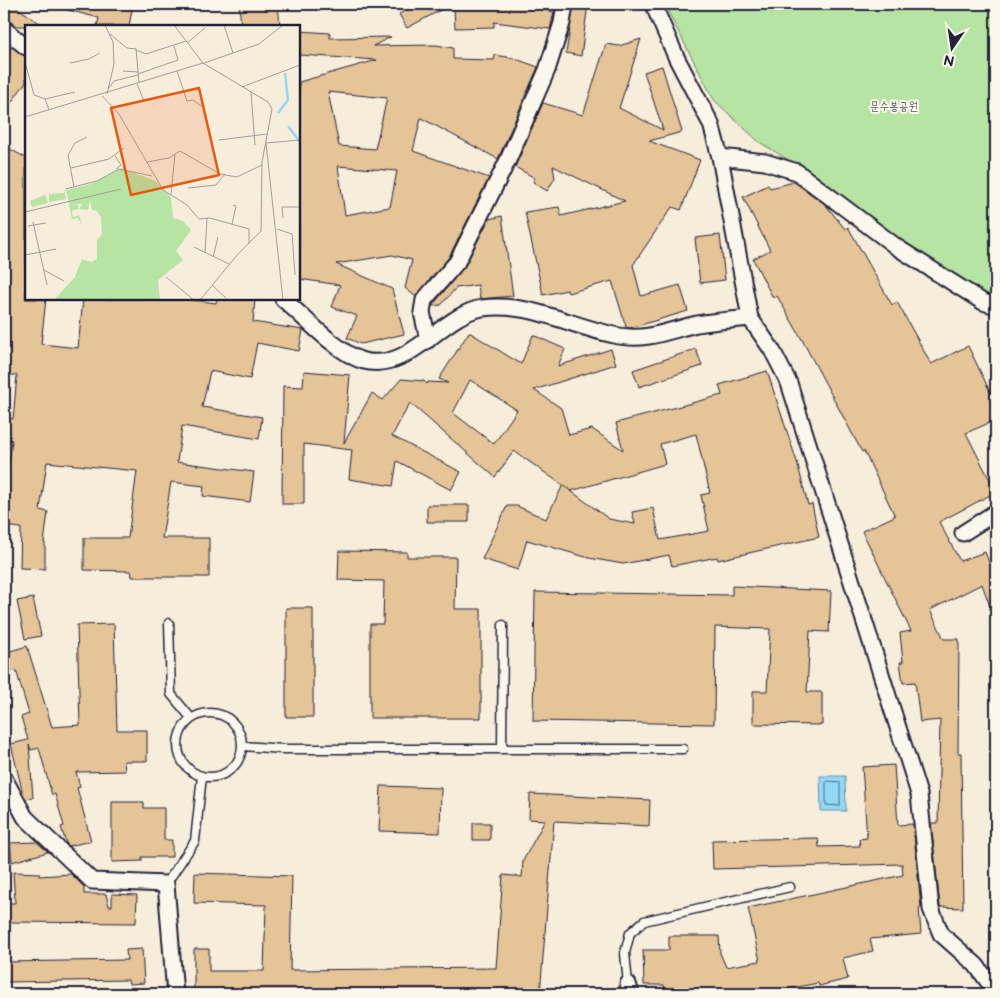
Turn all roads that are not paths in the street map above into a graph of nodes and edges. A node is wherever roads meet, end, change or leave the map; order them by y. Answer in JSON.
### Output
{"nodes":[{"id":1,"x":565,"y":4,"type":"edge"},
{"id":2,"x":652,"y":4,"type":"edge"},
{"id":3,"x":4,"y":29,"type":"edge"},
{"id":4,"x":25,"y":46,"type":"edge"},
{"id":5,"x":720,"y":157,"type":"junction"},
{"id":6,"x":284,"y":300,"type":"edge"},
{"id":7,"x":996,"y":306,"type":"edge"},
{"id":8,"x":750,"y":318,"type":"junction"},
{"id":9,"x":428,"y":340,"type":"junction"},
{"id":10,"x":996,"y":512,"type":"edge"},
{"id":11,"x":963,"y":533,"type":"dead end"},
{"id":12,"x":169,"y":623,"type":"dead end"},
{"id":13,"x":503,"y":625,"type":"dead end"},
{"id":14,"x":191,"y":718,"type":"junction"},
{"id":15,"x":243,"y":746,"type":"junction"},
{"id":16,"x":502,"y":748,"type":"junction"},
{"id":17,"x":683,"y":749,"type":"dead end"},
{"id":18,"x":202,"y":776,"type":"junction"},
{"id":19,"x":4,"y":778,"type":"edge"},
{"id":20,"x":166,"y":884,"type":"junction"},
{"id":21,"x":790,"y":887,"type":"dead end"},
{"id":22,"x":630,"y":989,"type":"edge"},
{"id":23,"x":996,"y":992,"type":"edge"},
{"id":24,"x":174,"y":994,"type":"edge"}],
"edges":[{"from":1,"to":9,"type":"street"},
{"from":2,"to":5,"type":"street"},
{"from":3,"to":4,"type":"street"},
{"from":5,"to":7,"type":"street"},
{"from":5,"to":8,"type":"street"},
{"from":6,"to":9,"type":"street"},
{"from":8,"to":9,"type":"street"},
{"from":8,"to":23,"type":"street"},
{"from":10,"to":11,"type":"street"},
{"from":12,"to":14,"type":"lane"},
{"from":13,"to":16,"type":"lane"},
{"from":14,"to":15,"type":"lane"},
{"from":14,"to":18,"type":"lane"},
{"from":15,"to":16,"type":"lane"},
{"from":15,"to":18,"type":"lane"},
{"from":16,"to":17,"type":"lane"},
{"from":18,"to":20,"type":"lane"},
{"from":19,"to":20,"type":"street"},
{"from":20,"to":24,"type":"street"},
{"from":21,"to":22,"type":"lane"}]}
